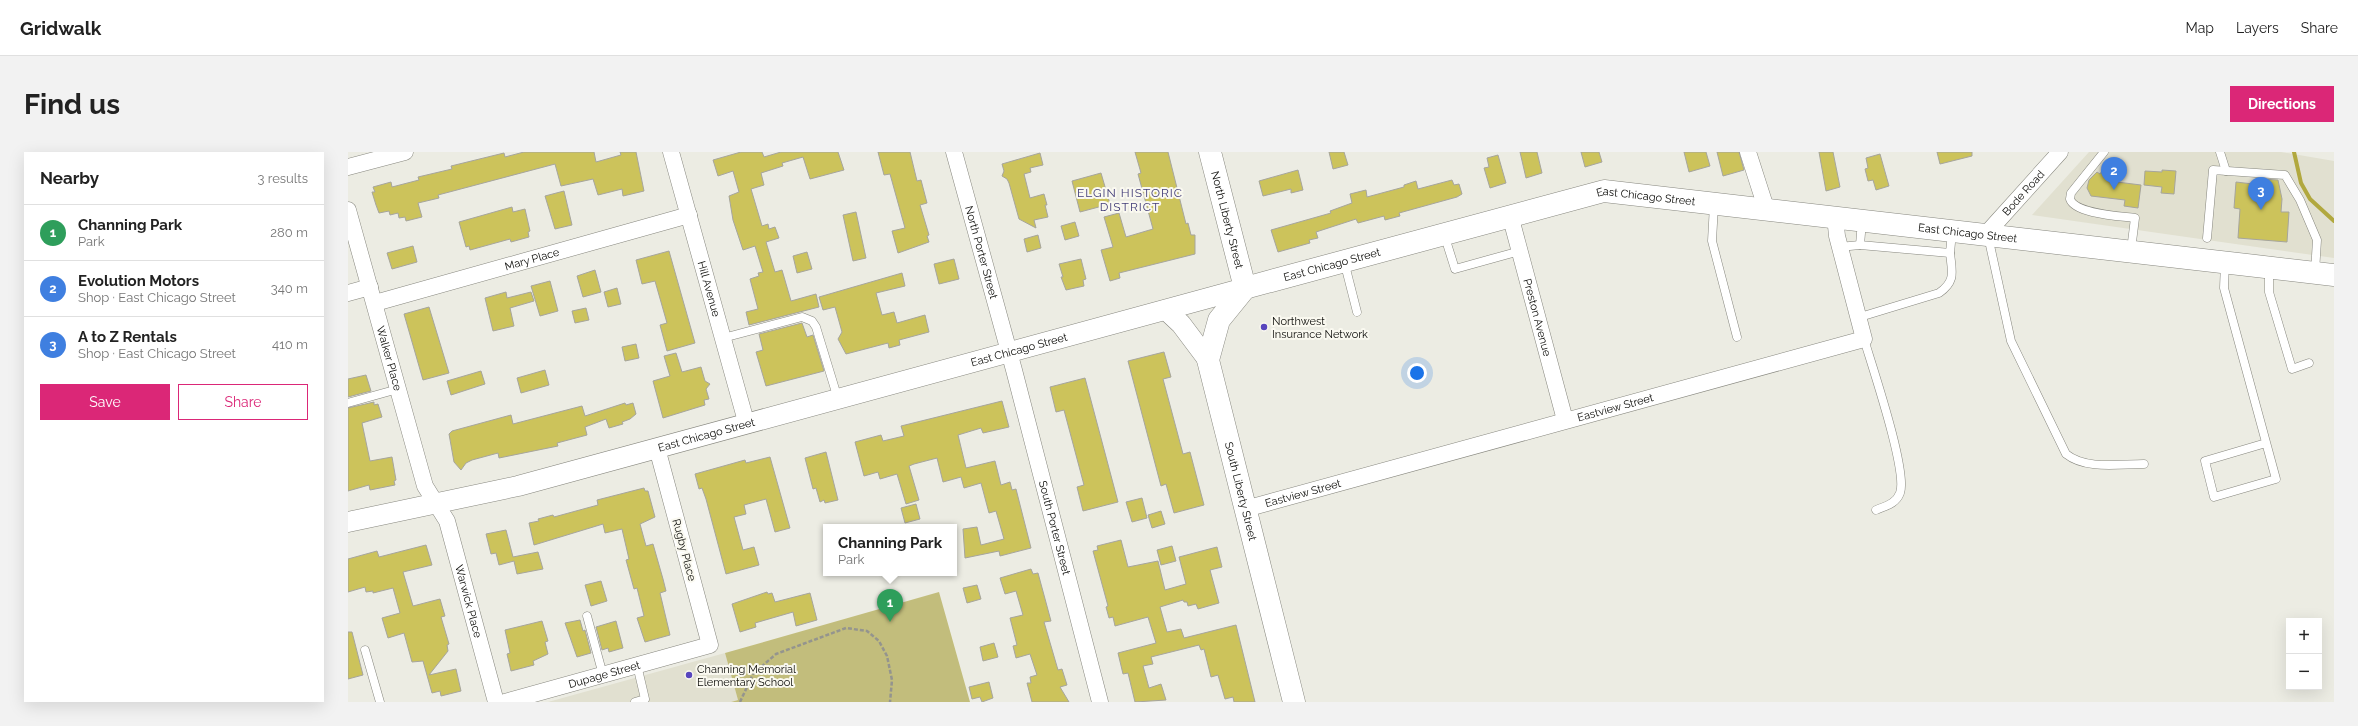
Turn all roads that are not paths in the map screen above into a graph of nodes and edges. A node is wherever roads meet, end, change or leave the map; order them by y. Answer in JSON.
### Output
{"nodes":[{"id":1,"x":405,"y":152,"type":"edge"},
{"id":2,"x":671,"y":152,"type":"edge"},
{"id":3,"x":954,"y":152,"type":"edge"},
{"id":4,"x":1210,"y":152,"type":"edge"},
{"id":5,"x":1748,"y":152,"type":"edge"},
{"id":6,"x":2104,"y":152,"type":"edge"},
{"id":7,"x":2220,"y":152,"type":"edge"},
{"id":8,"x":2057,"y":153,"type":"edge"},
{"id":9,"x":348,"y":167,"type":"edge"},
{"id":10,"x":2226,"y":171,"type":"junction"},
{"id":11,"x":1715,"y":202,"type":"junction"},
{"id":12,"x":1766,"y":208,"type":"junction"},
{"id":13,"x":348,"y":210,"type":"edge"},
{"id":14,"x":689,"y":215,"type":"junction"},
{"id":15,"x":1510,"y":215,"type":"junction"},
{"id":16,"x":1835,"y":216,"type":"junction"},
{"id":17,"x":1862,"y":220,"type":"junction"},
{"id":18,"x":1952,"y":230,"type":"junction"},
{"id":19,"x":1987,"y":233,"type":"junction"},
{"id":20,"x":1444,"y":234,"type":"junction"},
{"id":21,"x":2207,"y":238,"type":"dead end"},
{"id":22,"x":1860,"y":245,"type":"junction"},
{"id":23,"x":1839,"y":247,"type":"junction"},
{"id":24,"x":2131,"y":250,"type":"junction"},
{"id":25,"x":1520,"y":251,"type":"junction"},
{"id":26,"x":1950,"y":253,"type":"junction"},
{"id":27,"x":1344,"y":261,"type":"junction"},
{"id":28,"x":2225,"y":262,"type":"junction"},
{"id":29,"x":2269,"y":267,"type":"junction"},
{"id":30,"x":2325,"y":274,"type":"edge"},
{"id":31,"x":370,"y":287,"type":"junction"},
{"id":32,"x":1245,"y":288,"type":"junction"},
{"id":33,"x":348,"y":293,"type":"edge"},
{"id":34,"x":375,"y":303,"type":"junction"},
{"id":35,"x":1166,"y":310,"type":"junction"},
{"id":36,"x":1357,"y":312,"type":"dead end"},
{"id":37,"x":1860,"y":317,"type":"junction"},
{"id":38,"x":1737,"y":337,"type":"dead end"},
{"id":39,"x":723,"y":338,"type":"junction"},
{"id":40,"x":1864,"y":339,"type":"junction"},
{"id":41,"x":1009,"y":353,"type":"junction"},
{"id":42,"x":1208,"y":360,"type":"junction"},
{"id":43,"x":2309,"y":363,"type":"dead end"},
{"id":44,"x":398,"y":389,"type":"junction"},
{"id":45,"x":838,"y":400,"type":"junction"},
{"id":46,"x":348,"y":403,"type":"edge"},
{"id":47,"x":1565,"y":420,"type":"junction"},
{"id":48,"x":747,"y":424,"type":"junction"},
{"id":49,"x":2266,"y":443,"type":"junction"},
{"id":50,"x":657,"y":448,"type":"junction"},
{"id":51,"x":2144,"y":464,"type":"dead end"},
{"id":52,"x":435,"y":504,"type":"junction"},
{"id":53,"x":1245,"y":509,"type":"junction"},
{"id":54,"x":1876,"y":510,"type":"dead end"},
{"id":55,"x":348,"y":522,"type":"edge"},
{"id":56,"x":587,"y":616,"type":"dead end"},
{"id":57,"x":704,"y":647,"type":"joint"},
{"id":58,"x":365,"y":650,"type":"dead end"},
{"id":59,"x":637,"y":665,"type":"junction"},
{"id":60,"x":603,"y":675,"type":"junction"},
{"id":61,"x":380,"y":702,"type":"edge"},
{"id":62,"x":496,"y":702,"type":"edge"},
{"id":63,"x":506,"y":702,"type":"edge"},
{"id":64,"x":635,"y":702,"type":"edge"},
{"id":65,"x":1100,"y":702,"type":"edge"},
{"id":66,"x":1294,"y":702,"type":"edge"}],
"edges":[{"from":1,"to":9,"type":"street"},
{"from":2,"to":14,"type":"street","name":"Hill Avenue"},
{"from":3,"to":41,"type":"street","name":"North Porter Street"},
{"from":4,"to":32,"type":"main road","name":"North Liberty Street"},
{"from":5,"to":12,"type":"street"},
{"from":6,"to":24,"type":"lane"},
{"from":7,"to":10,"type":"lane"},
{"from":8,"to":19,"type":"street","name":"Bode Road"},
{"from":10,"to":21,"type":"lane"},
{"from":10,"to":30,"type":"lane"},
{"from":11,"to":12,"type":"main road","name":"East Chicago Street"},
{"from":11,"to":15,"type":"main road","name":"East Chicago Street"},
{"from":11,"to":38,"type":"lane"},
{"from":12,"to":16,"type":"main road","name":"East Chicago Street"},
{"from":13,"to":31,"type":"street","name":"Walker Place"},
{"from":14,"to":34,"type":"street","name":"Mary Place"},
{"from":14,"to":39,"type":"street","name":"Hill Avenue"},
{"from":15,"to":20,"type":"main road","name":"East Chicago Street"},
{"from":15,"to":25,"type":"street","name":"Preston Avenue"},
{"from":16,"to":17,"type":"main road","name":"East Chicago Street"},
{"from":16,"to":23,"type":"street"},
{"from":17,"to":18,"type":"main road","name":"East Chicago Street"},
{"from":17,"to":22,"type":"lane"},
{"from":18,"to":19,"type":"main road","name":"East Chicago Street"},
{"from":18,"to":26,"type":"lane"},
{"from":19,"to":24,"type":"main road","name":"East Chicago Street"},
{"from":19,"to":51,"type":"lane"},
{"from":20,"to":25,"type":"lane"},
{"from":20,"to":27,"type":"main road","name":"East Chicago Street"},
{"from":22,"to":23,"type":"lane"},
{"from":22,"to":26,"type":"lane"},
{"from":23,"to":37,"type":"street"},
{"from":24,"to":28,"type":"main road","name":"East Chicago Street"},
{"from":25,"to":47,"type":"street","name":"Preston Avenue"},
{"from":26,"to":37,"type":"lane"},
{"from":27,"to":32,"type":"main road","name":"East Chicago Street"},
{"from":27,"to":36,"type":"lane"},
{"from":28,"to":29,"type":"main road","name":"East Chicago Street"},
{"from":28,"to":49,"type":"lane"},
{"from":29,"to":30,"type":"main road","name":"East Chicago Street"},
{"from":29,"to":43,"type":"lane"},
{"from":31,"to":33,"type":"street"},
{"from":31,"to":34,"type":"street","name":"Walker Place"},
{"from":32,"to":35,"type":"street","name":"East Chicago Street"},
{"from":32,"to":42,"type":"main road","name":"South Liberty Street"},
{"from":34,"to":44,"type":"street","name":"Walker Place"},
{"from":35,"to":41,"type":"street","name":"East Chicago Street"},
{"from":35,"to":42,"type":"street"},
{"from":37,"to":40,"type":"street"},
{"from":39,"to":45,"type":"lane"},
{"from":39,"to":48,"type":"street","name":"Hill Avenue"},
{"from":40,"to":47,"type":"street","name":"Eastview Street"},
{"from":40,"to":54,"type":"lane"},
{"from":41,"to":45,"type":"street","name":"East Chicago Street"},
{"from":41,"to":65,"type":"street","name":"South Porter Street"},
{"from":42,"to":53,"type":"main road","name":"South Liberty Street"},
{"from":44,"to":46,"type":"lane"},
{"from":44,"to":52,"type":"street","name":"Walker Place"},
{"from":45,"to":48,"type":"street","name":"East Chicago Street"},
{"from":47,"to":53,"type":"street","name":"Eastview Street"},
{"from":48,"to":50,"type":"street","name":"East Chicago Street"},
{"from":49,"to":49,"type":"lane"},
{"from":50,"to":52,"type":"street","name":"East Chicago Street"},
{"from":50,"to":57,"type":"street","name":"Rugby Place"},
{"from":52,"to":55,"type":"street","name":"East Chicago Street"},
{"from":52,"to":62,"type":"street","name":"Warwick Place"},
{"from":53,"to":66,"type":"main road","name":"South Liberty Street"},
{"from":56,"to":60,"type":"lane"},
{"from":57,"to":59,"type":"street","name":"Dupage Street"},
{"from":58,"to":61,"type":"lane"},
{"from":59,"to":60,"type":"street","name":"Dupage Street"},
{"from":59,"to":64,"type":"lane"},
{"from":60,"to":63,"type":"street","name":"Dupage Street"}]}
